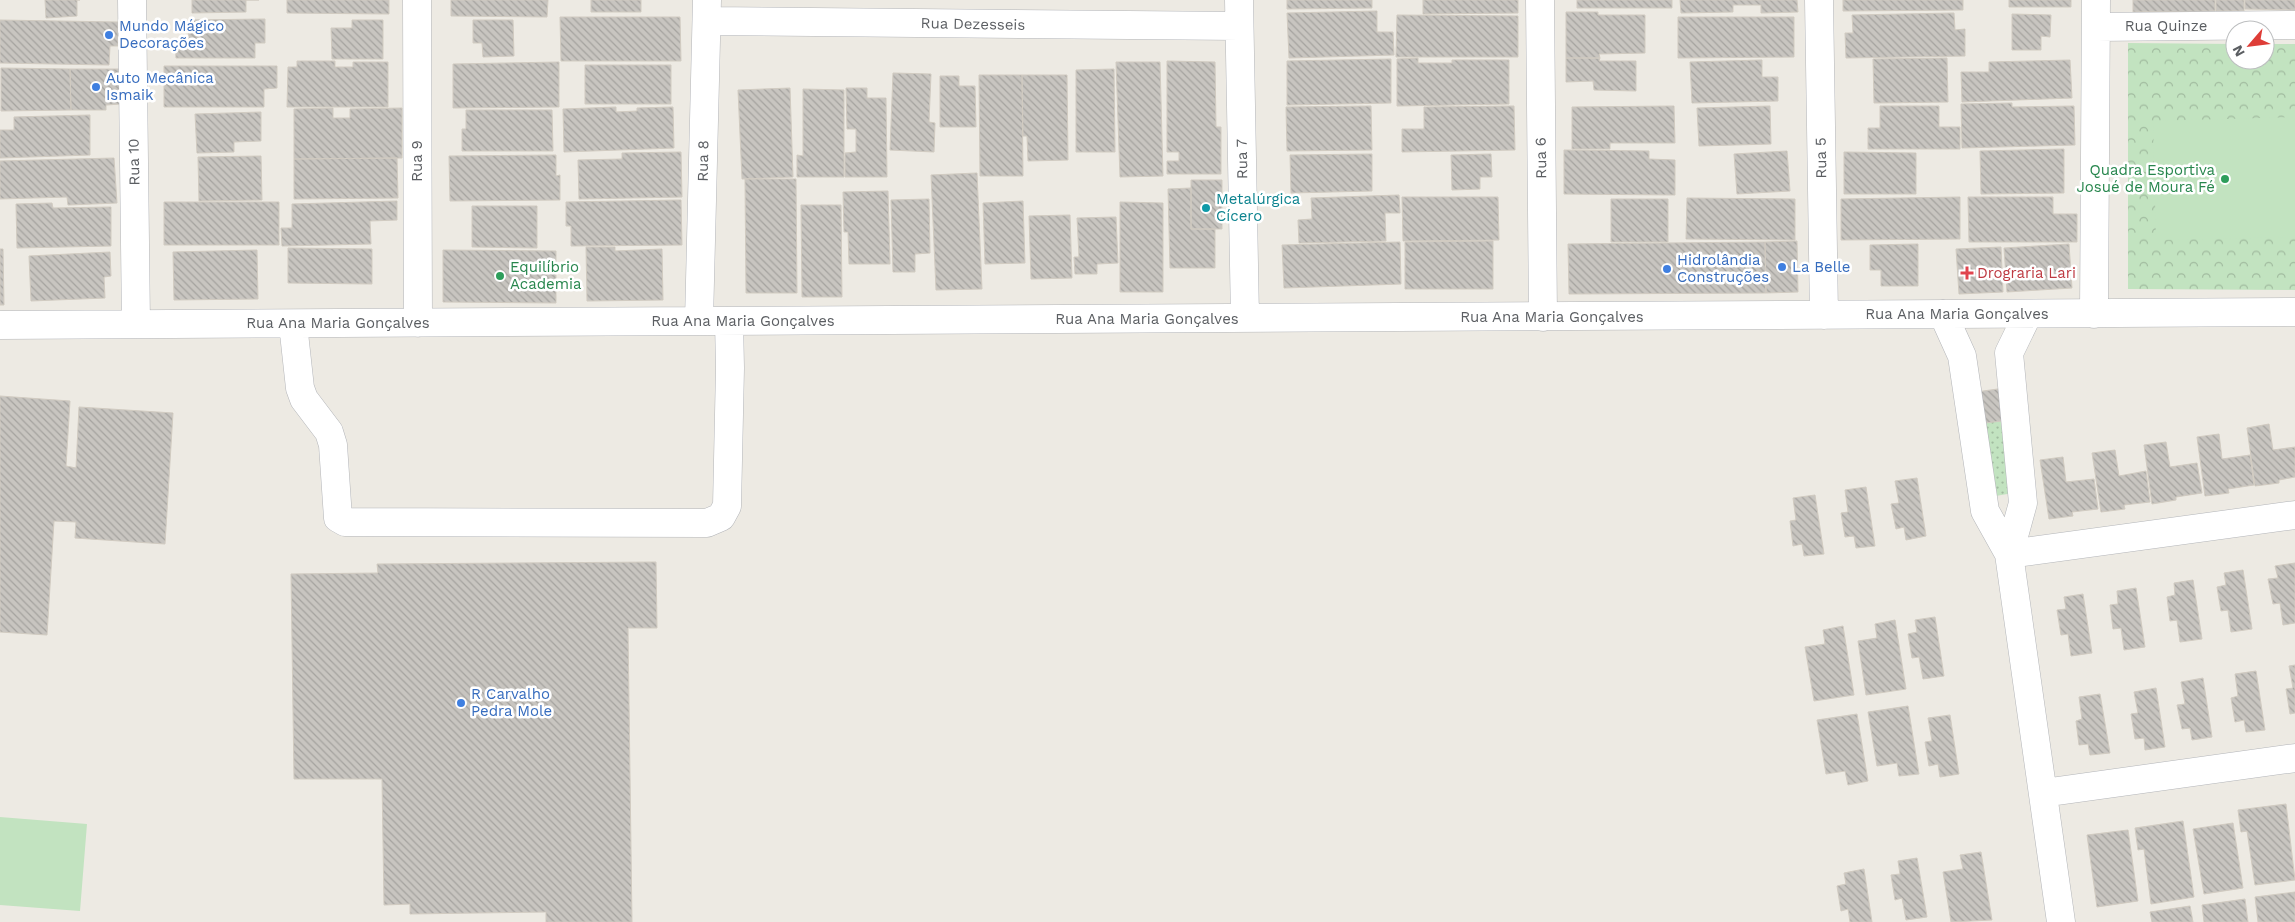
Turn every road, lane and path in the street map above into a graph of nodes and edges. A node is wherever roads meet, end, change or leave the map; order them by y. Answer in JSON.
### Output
{"nodes":[{"id":1,"x":132,"y":0,"type":"edge"},
{"id":2,"x":417,"y":0,"type":"edge"},
{"id":3,"x":1540,"y":0,"type":"edge"},
{"id":4,"x":1819,"y":0,"type":"edge"},
{"id":5,"x":2096,"y":0,"type":"edge"},
{"id":6,"x":707,"y":11,"type":"edge"},
{"id":7,"x":1239,"y":13,"type":"edge"},
{"id":8,"x":2295,"y":25,"type":"edge"},
{"id":9,"x":2097,"y":27,"type":"junction"},
{"id":10,"x":2295,"y":312,"type":"edge"},
{"id":11,"x":1942,"y":314,"type":"junction"},
{"id":12,"x":2028,"y":314,"type":"junction"},
{"id":13,"x":2094,"y":314,"type":"junction"},
{"id":14,"x":1824,"y":315,"type":"junction"},
{"id":15,"x":1543,"y":317,"type":"junction"},
{"id":16,"x":1245,"y":318,"type":"junction"},
{"id":17,"x":729,"y":321,"type":"junction"},
{"id":18,"x":699,"y":322,"type":"junction"},
{"id":19,"x":418,"y":323,"type":"junction"},
{"id":20,"x":136,"y":324,"type":"junction"},
{"id":21,"x":293,"y":324,"type":"junction"},
{"id":22,"x":0,"y":325,"type":"edge"},
{"id":23,"x":2295,"y":515,"type":"edge"},
{"id":24,"x":2010,"y":554,"type":"junction"},
{"id":25,"x":2295,"y":758,"type":"edge"},
{"id":26,"x":2043,"y":793,"type":"junction"},
{"id":27,"x":2061,"y":922,"type":"edge"}],
"edges":[{"from":1,"to":20,"type":"street","name":"Rua 10"},
{"from":2,"to":19,"type":"street","name":"Rua 9"},
{"from":3,"to":15,"type":"street","name":"Rua 6"},
{"from":4,"to":14,"type":"street","name":"Rua 5"},
{"from":5,"to":9,"type":"street"},
{"from":6,"to":7,"type":"street","name":"Rua Dezesseis"},
{"from":6,"to":18,"type":"street","name":"Rua 8"},
{"from":7,"to":16,"type":"street","name":"Rua 7"},
{"from":8,"to":9,"type":"street","name":"Rua Quinze"},
{"from":9,"to":13,"type":"street"},
{"from":10,"to":13,"type":"street","name":"Rua Ana Maria Gonçalves"},
{"from":11,"to":12,"type":"street","name":"Rua Ana Maria Gonçalves"},
{"from":11,"to":14,"type":"street","name":"Rua Ana Maria Gonçalves"},
{"from":11,"to":24,"type":"street"},
{"from":12,"to":13,"type":"street","name":"Rua Ana Maria Gonçalves"},
{"from":12,"to":24,"type":"street"},
{"from":14,"to":15,"type":"street","name":"Rua Ana Maria Gonçalves"},
{"from":15,"to":16,"type":"street","name":"Rua Ana Maria Gonçalves"},
{"from":16,"to":17,"type":"street","name":"Rua Ana Maria Gonçalves"},
{"from":17,"to":18,"type":"street","name":"Rua Ana Maria Gonçalves"},
{"from":17,"to":21,"type":"street"},
{"from":18,"to":19,"type":"street","name":"Rua Ana Maria Gonçalves"},
{"from":19,"to":21,"type":"street","name":"Rua Ana Maria Gonçalves"},
{"from":20,"to":21,"type":"street","name":"Rua Ana Maria Gonçalves"},
{"from":20,"to":22,"type":"street","name":"Rua Ana Maria Gonçalves"},
{"from":23,"to":24,"type":"street"},
{"from":24,"to":26,"type":"street"},
{"from":25,"to":26,"type":"street"},
{"from":26,"to":27,"type":"street"}]}
